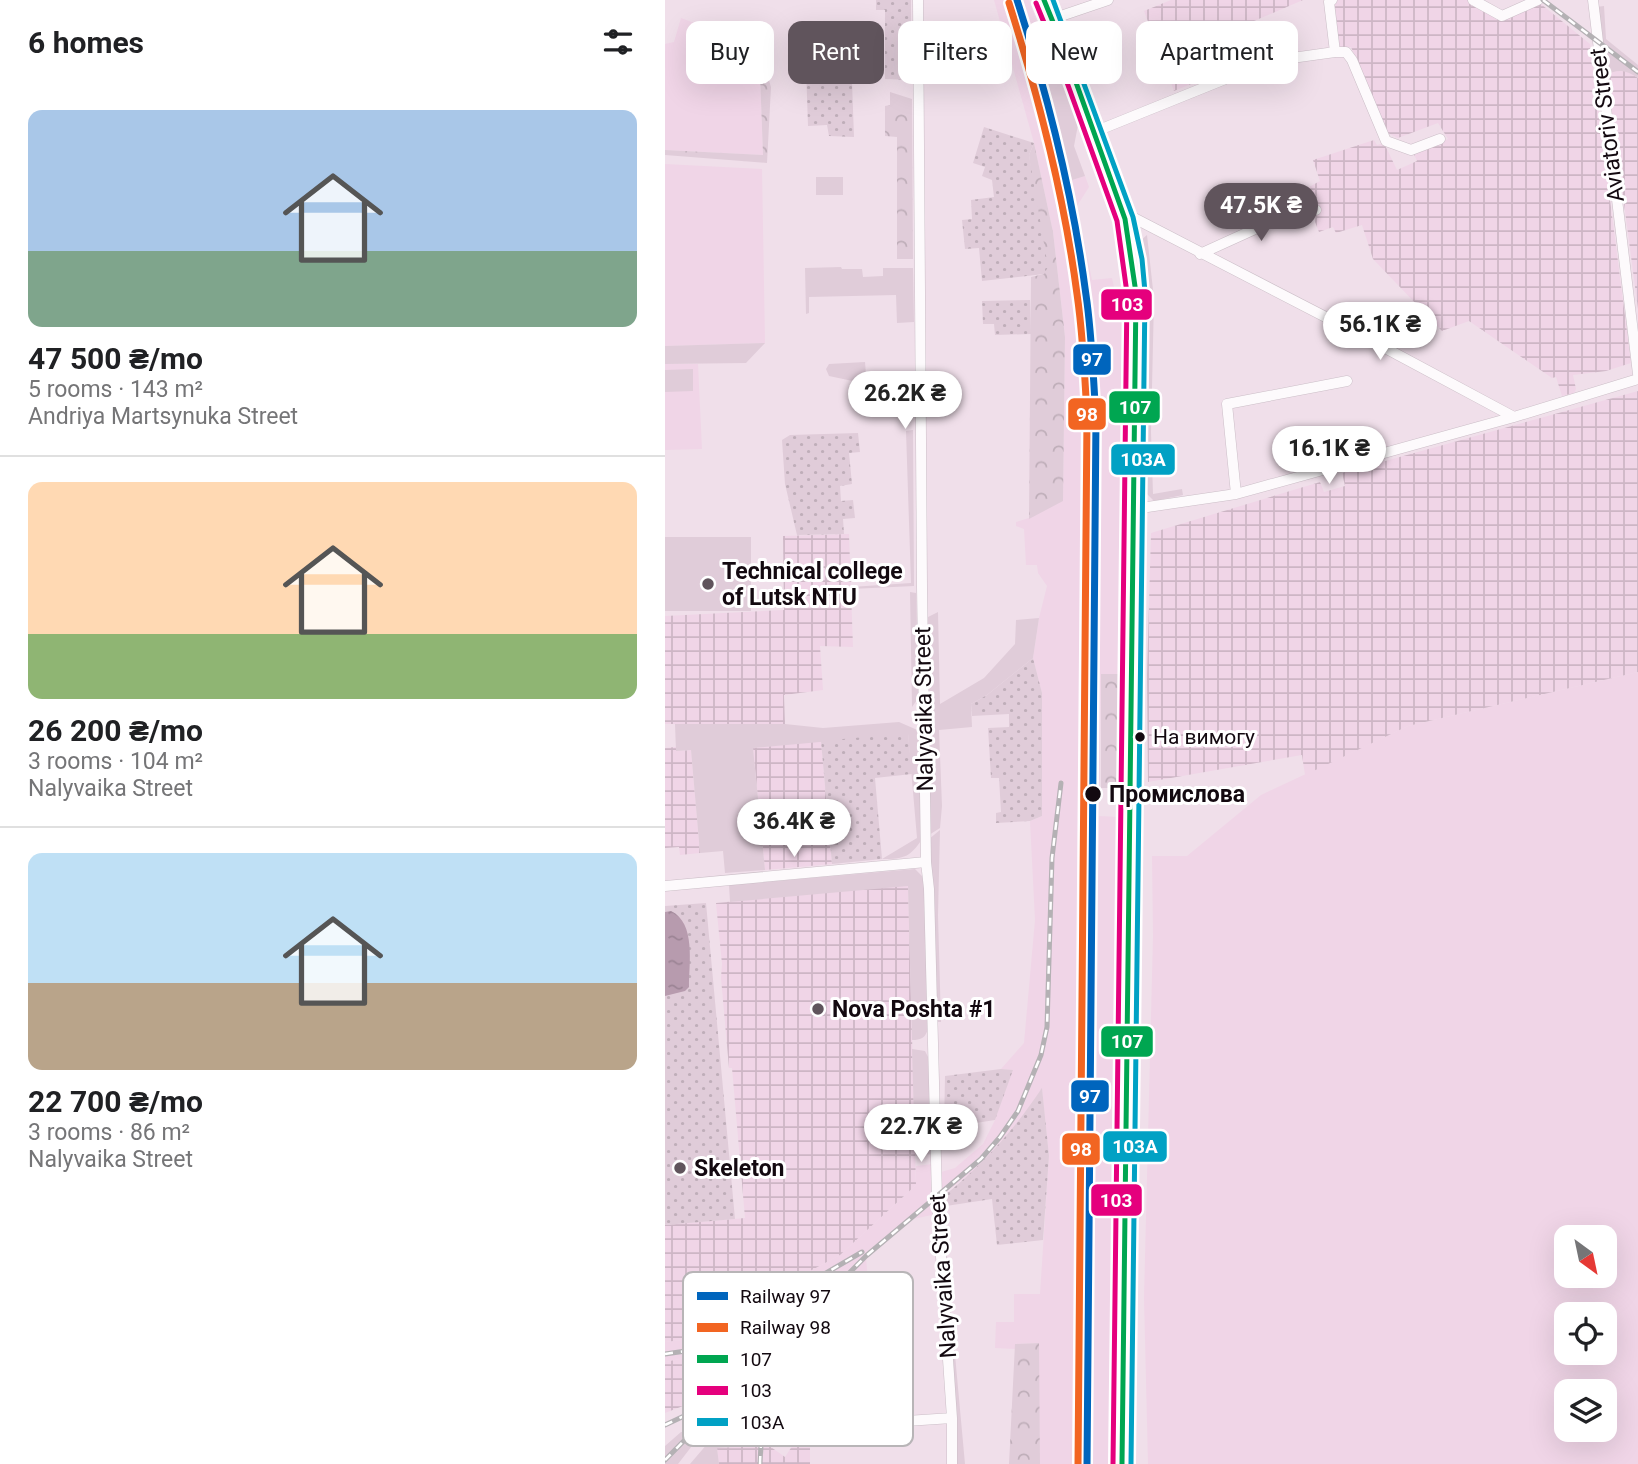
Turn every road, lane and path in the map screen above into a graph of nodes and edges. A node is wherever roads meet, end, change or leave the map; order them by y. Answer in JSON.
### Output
{"nodes":[{"id":1,"x":918,"y":0,"type":"edge"},
{"id":2,"x":1108,"y":0,"type":"edge"},
{"id":3,"x":1332,"y":0,"type":"edge"},
{"id":4,"x":1473,"y":0,"type":"edge"},
{"id":5,"x":1538,"y":0,"type":"edge"},
{"id":6,"x":1593,"y":0,"type":"edge"},
{"id":7,"x":1046,"y":1,"type":"edge"},
{"id":8,"x":1052,"y":19,"type":"junction"},
{"id":9,"x":1335,"y":52,"type":"junction"},
{"id":10,"x":1094,"y":132,"type":"junction"},
{"id":11,"x":1440,"y":138,"type":"dead end"},
{"id":12,"x":1316,"y":210,"type":"dead end"},
{"id":13,"x":1125,"y":219,"type":"junction"},
{"id":14,"x":1200,"y":254,"type":"junction"},
{"id":15,"x":1638,"y":377,"type":"edge"},
{"id":16,"x":1347,"y":381,"type":"dead end"},
{"id":17,"x":1514,"y":417,"type":"junction"},
{"id":18,"x":1236,"y":494,"type":"junction"},
{"id":19,"x":1134,"y":509,"type":"junction"},
{"id":20,"x":926,"y":862,"type":"junction"},
{"id":21,"x":665,"y":886,"type":"edge"},
{"id":22,"x":952,"y":1418,"type":"junction"},
{"id":23,"x":913,"y":1421,"type":"edge"},
{"id":24,"x":952,"y":1464,"type":"edge"},
{"id":25,"x":1122,"y":1464,"type":"edge"}],
"edges":[{"from":1,"to":20,"type":"street","name":"Nalyvaika Street"},
{"from":2,"to":8,"type":"street"},
{"from":3,"to":9,"type":"street"},
{"from":4,"to":5,"type":"street"},
{"from":6,"to":15,"type":"street","name":"Aviatoriv Street"},
{"from":7,"to":8,"type":"main road"},
{"from":8,"to":10,"type":"main road"},
{"from":9,"to":10,"type":"street"},
{"from":9,"to":11,"type":"street"},
{"from":10,"to":13,"type":"main road"},
{"from":12,"to":14,"type":"street"},
{"from":13,"to":14,"type":"street"},
{"from":13,"to":19,"type":"main road"},
{"from":14,"to":17,"type":"street"},
{"from":15,"to":17,"type":"street"},
{"from":16,"to":18,"type":"street"},
{"from":17,"to":18,"type":"street"},
{"from":18,"to":19,"type":"street"},
{"from":19,"to":25,"type":"main road"},
{"from":20,"to":21,"type":"street"},
{"from":20,"to":22,"type":"street","name":"Nalyvaika Street"},
{"from":22,"to":23,"type":"street"},
{"from":22,"to":24,"type":"street","name":"Nalyvaika Street"}]}
